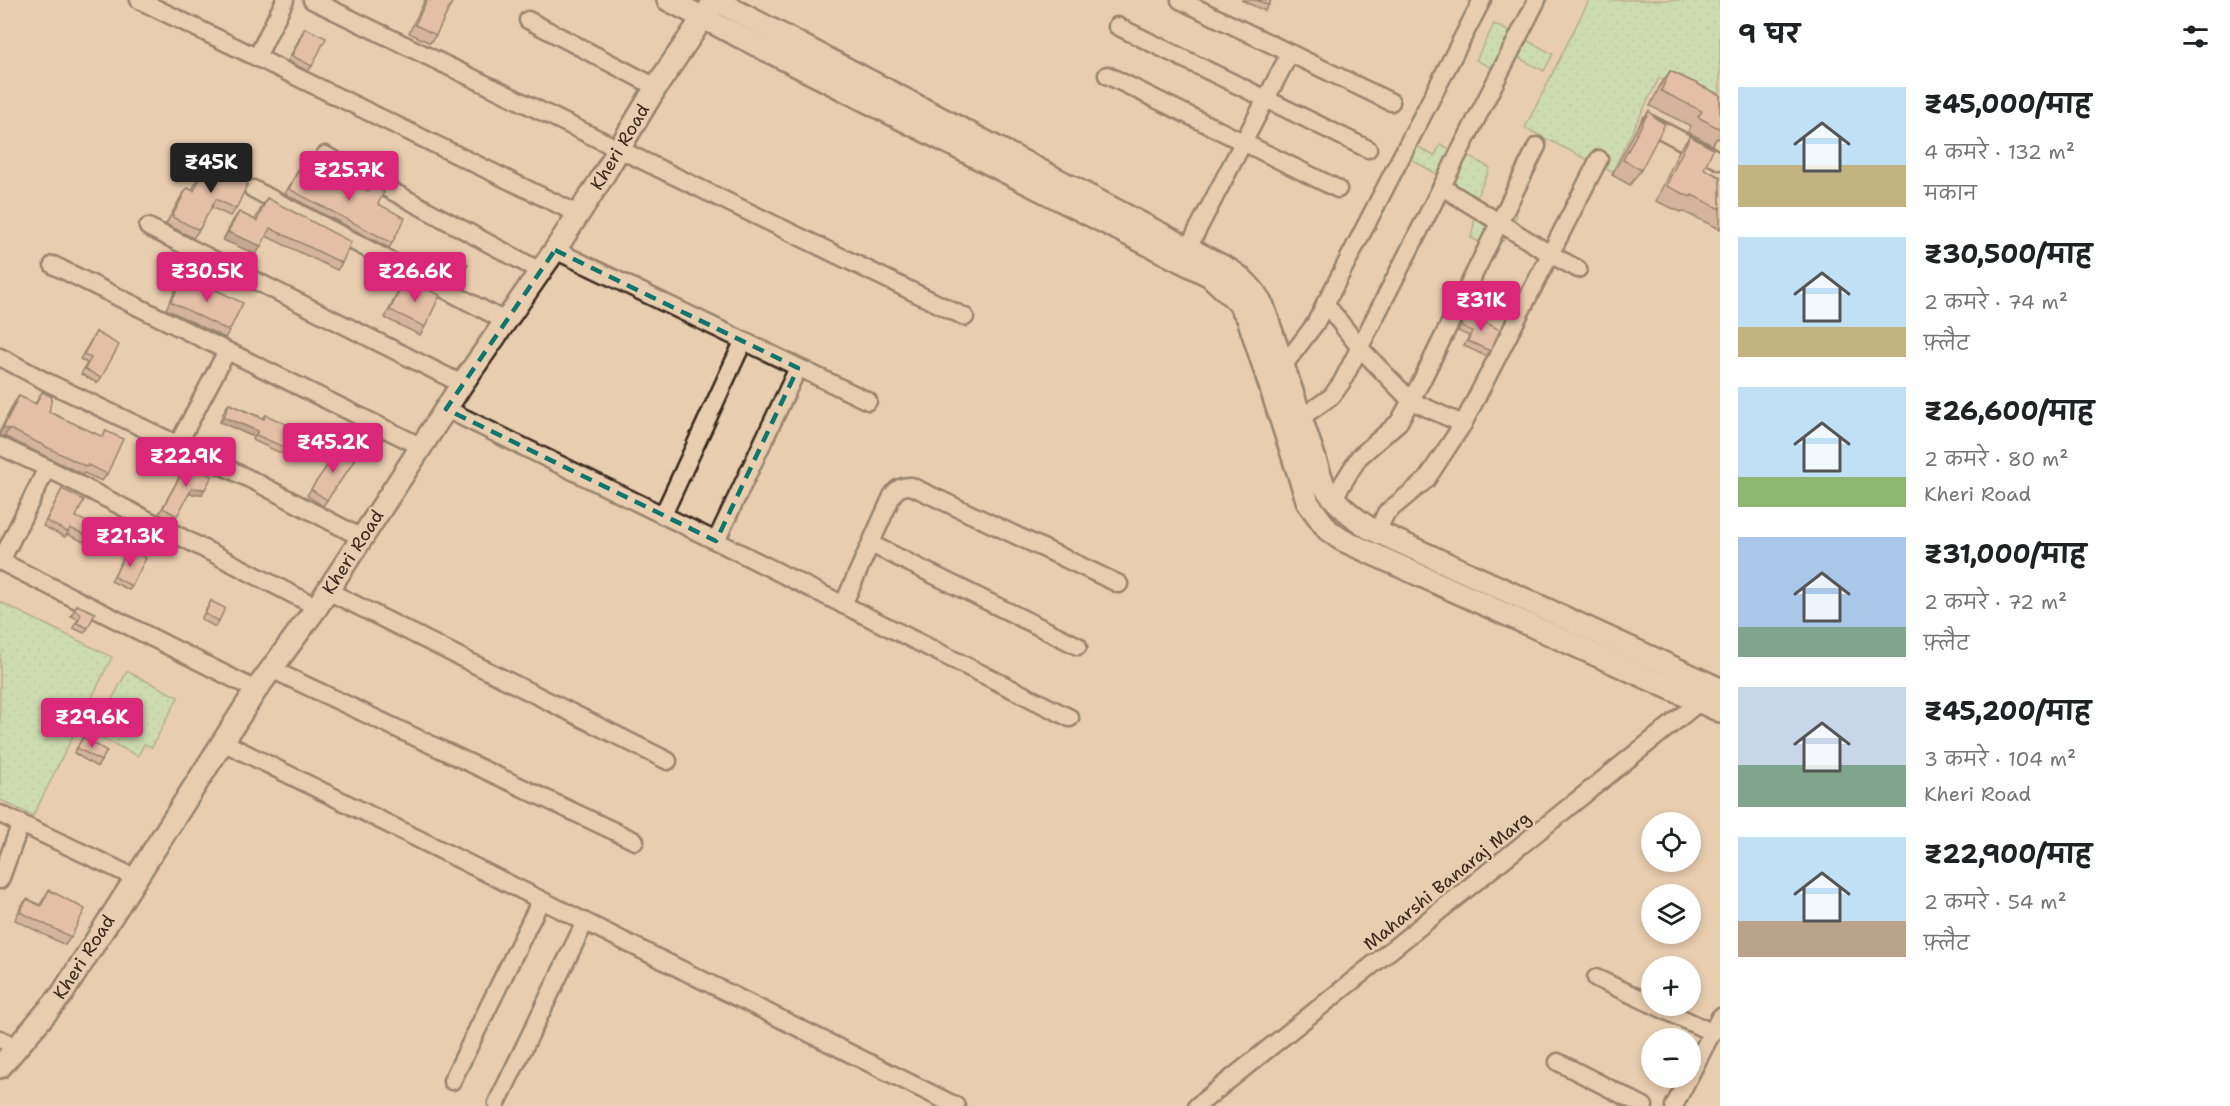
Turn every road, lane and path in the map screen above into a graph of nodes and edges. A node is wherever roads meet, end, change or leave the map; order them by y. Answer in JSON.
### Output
{"nodes":[{"id":1,"x":139,"y":0,"type":"edge"},
{"id":2,"x":285,"y":0,"type":"edge"},
{"id":3,"x":312,"y":0,"type":"edge"},
{"id":4,"x":668,"y":0,"type":"edge"},
{"id":5,"x":1180,"y":0,"type":"edge"},
{"id":6,"x":1482,"y":0,"type":"edge"},
{"id":7,"x":1537,"y":0,"type":"edge"},
{"id":8,"x":711,"y":6,"type":"edge"},
{"id":9,"x":528,"y":20,"type":"dead end"},
{"id":10,"x":1116,"y":26,"type":"dead end"},
{"id":11,"x":1290,"y":53,"type":"junction"},
{"id":12,"x":257,"y":57,"type":"junction"},
{"id":13,"x":1107,"y":75,"type":"dead end"},
{"id":14,"x":656,"y":87,"type":"junction"},
{"id":15,"x":1266,"y":100,"type":"junction"},
{"id":16,"x":1391,"y":102,"type":"dead end"},
{"id":17,"x":1650,"y":124,"type":"edge"},
{"id":18,"x":1244,"y":143,"type":"junction"},
{"id":19,"x":1537,"y":146,"type":"dead end"},
{"id":20,"x":1368,"y":149,"type":"dead end"},
{"id":21,"x":619,"y":150,"type":"junction"},
{"id":22,"x":325,"y":155,"type":"dead end"},
{"id":23,"x":1599,"y":159,"type":"dead end"},
{"id":24,"x":1720,"y":161,"type":"edge"},
{"id":25,"x":1442,"y":187,"type":"junction"},
{"id":26,"x":253,"y":189,"type":"dead end"},
{"id":27,"x":1338,"y":189,"type":"dead end"},
{"id":28,"x":578,"y":214,"type":"junction"},
{"id":29,"x":1500,"y":222,"type":"junction"},
{"id":30,"x":148,"y":226,"type":"dead end"},
{"id":31,"x":1188,"y":248,"type":"junction"},
{"id":32,"x":555,"y":250,"type":"junction"},
{"id":33,"x":1550,"y":254,"type":"junction"},
{"id":34,"x":53,"y":265,"type":"dead end"},
{"id":35,"x":1578,"y":269,"type":"dead end"},
{"id":36,"x":540,"y":271,"type":"junction"},
{"id":37,"x":1325,"y":303,"type":"junction"},
{"id":38,"x":965,"y":317,"type":"dead end"},
{"id":39,"x":507,"y":321,"type":"junction"},
{"id":40,"x":743,"y":342,"type":"junction"},
{"id":41,"x":1360,"y":348,"type":"junction"},
{"id":42,"x":227,"y":351,"type":"junction"},
{"id":43,"x":0,"y":357,"type":"edge"},
{"id":44,"x":1284,"y":365,"type":"junction"},
{"id":45,"x":798,"y":368,"type":"junction"},
{"id":46,"x":462,"y":384,"type":"junction"},
{"id":47,"x":868,"y":401,"type":"dead end"},
{"id":48,"x":1411,"y":401,"type":"junction"},
{"id":49,"x":446,"y":409,"type":"junction"},
{"id":50,"x":1302,"y":417,"type":"junction"},
{"id":51,"x":1463,"y":424,"type":"junction"},
{"id":52,"x":178,"y":444,"type":"junction"},
{"id":53,"x":0,"y":446,"type":"edge"},
{"id":54,"x":422,"y":447,"type":"junction"},
{"id":55,"x":47,"y":468,"type":"junction"},
{"id":56,"x":1333,"y":499,"type":"junction"},
{"id":57,"x":663,"y":515,"type":"junction"},
{"id":58,"x":1377,"y":532,"type":"junction"},
{"id":59,"x":362,"y":538,"type":"junction"},
{"id":60,"x":716,"y":541,"type":"junction"},
{"id":61,"x":871,"y":544,"type":"junction"},
{"id":62,"x":0,"y":561,"type":"edge"},
{"id":63,"x":1119,"y":584,"type":"dead end"},
{"id":64,"x":322,"y":599,"type":"junction"},
{"id":65,"x":843,"y":605,"type":"junction"},
{"id":66,"x":1078,"y":646,"type":"dead end"},
{"id":67,"x":271,"y":669,"type":"junction"},
{"id":68,"x":1719,"y":686,"type":"edge"},
{"id":69,"x":256,"y":690,"type":"junction"},
{"id":70,"x":1711,"y":707,"type":"edge"},
{"id":71,"x":1070,"y":718,"type":"dead end"},
{"id":72,"x":223,"y":742,"type":"junction"},
{"id":73,"x":668,"y":761,"type":"dead end"},
{"id":74,"x":0,"y":813,"type":"edge"},
{"id":75,"x":21,"y":823,"type":"junction"},
{"id":76,"x":635,"y":841,"type":"dead end"},
{"id":77,"x":136,"y":878,"type":"junction"},
{"id":78,"x":0,"y":880,"type":"edge"},
{"id":79,"x":541,"y":900,"type":"junction"},
{"id":80,"x":585,"y":922,"type":"junction"},
{"id":81,"x":1596,"y":978,"type":"dead end"},
{"id":82,"x":1641,"y":999,"type":"edge"},
{"id":83,"x":1677,"y":1016,"type":"edge"},
{"id":84,"x":1720,"y":1017,"type":"edge"},
{"id":85,"x":1713,"y":1033,"type":"junction"},
{"id":86,"x":8,"y":1043,"type":"edge"},
{"id":87,"x":1558,"y":1062,"type":"dead end"},
{"id":88,"x":0,"y":1067,"type":"edge"},
{"id":89,"x":452,"y":1081,"type":"dead end"},
{"id":90,"x":497,"y":1103,"type":"dead end"},
{"id":91,"x":956,"y":1106,"type":"edge"},
{"id":92,"x":1197,"y":1106,"type":"edge"},
{"id":93,"x":1644,"y":1106,"type":"edge"},
{"id":94,"x":1674,"y":1106,"type":"edge"}],
"edges":[{"from":1,"to":12,"type":"street"},
{"from":2,"to":12,"type":"street"},
{"from":3,"to":21,"type":"street"},
{"from":4,"to":8,"type":"street"},
{"from":5,"to":11,"type":"street"},
{"from":6,"to":37,"type":"street"},
{"from":7,"to":25,"type":"street"},
{"from":8,"to":14,"type":"street","name":"Kheri Road"},
{"from":8,"to":31,"type":"street"},
{"from":8,"to":70,"type":"street"},
{"from":9,"to":14,"type":"street"},
{"from":10,"to":15,"type":"street"},
{"from":11,"to":15,"type":"street"},
{"from":11,"to":16,"type":"street"},
{"from":12,"to":28,"type":"street"},
{"from":13,"to":18,"type":"street"},
{"from":14,"to":21,"type":"street","name":"Kheri Road"},
{"from":15,"to":18,"type":"street"},
{"from":15,"to":20,"type":"street"},
{"from":17,"to":24,"type":"street"},
{"from":18,"to":27,"type":"street"},
{"from":18,"to":31,"type":"street"},
{"from":19,"to":29,"type":"street"},
{"from":21,"to":28,"type":"street","name":"Kheri Road"},
{"from":21,"to":38,"type":"street"},
{"from":22,"to":36,"type":"street"},
{"from":23,"to":33,"type":"street"},
{"from":25,"to":29,"type":"street"},
{"from":25,"to":41,"type":"street"},
{"from":26,"to":39,"type":"street"},
{"from":28,"to":32,"type":"street","name":"Kheri Road"},
{"from":29,"to":33,"type":"street"},
{"from":29,"to":48,"type":"street"},
{"from":30,"to":46,"type":"street"},
{"from":31,"to":44,"type":"street"},
{"from":32,"to":36,"type":"street","name":"Kheri Road"},
{"from":32,"to":40,"type":"street"},
{"from":33,"to":35,"type":"street"},
{"from":33,"to":51,"type":"street"},
{"from":34,"to":42,"type":"street"},
{"from":36,"to":39,"type":"street","name":"Kheri Road"},
{"from":37,"to":41,"type":"street"},
{"from":37,"to":44,"type":"street"},
{"from":39,"to":46,"type":"street","name":"Kheri Road"},
{"from":40,"to":45,"type":"street"},
{"from":40,"to":57,"type":"street"},
{"from":41,"to":48,"type":"street"},
{"from":41,"to":50,"type":"street"},
{"from":42,"to":52,"type":"street"},
{"from":42,"to":54,"type":"street"},
{"from":43,"to":52,"type":"street"},
{"from":44,"to":50,"type":"street"},
{"from":45,"to":47,"type":"street"},
{"from":45,"to":60,"type":"street"},
{"from":46,"to":49,"type":"street","name":"Kheri Road"},
{"from":48,"to":51,"type":"street"},
{"from":48,"to":56,"type":"street"},
{"from":49,"to":54,"type":"street","name":"Kheri Road"},
{"from":49,"to":57,"type":"street"},
{"from":50,"to":56,"type":"street"},
{"from":51,"to":58,"type":"street"},
{"from":52,"to":59,"type":"street"},
{"from":53,"to":55,"type":"street"},
{"from":54,"to":59,"type":"street","name":"Kheri Road"},
{"from":55,"to":62,"type":"street"},
{"from":55,"to":64,"type":"street"},
{"from":56,"to":58,"type":"street"},
{"from":57,"to":60,"type":"street"},
{"from":58,"to":68,"type":"street"},
{"from":59,"to":64,"type":"street","name":"Kheri Road"},
{"from":60,"to":65,"type":"street"},
{"from":61,"to":63,"type":"street"},
{"from":61,"to":65,"type":"street"},
{"from":61,"to":66,"type":"street"},
{"from":62,"to":69,"type":"street"},
{"from":64,"to":67,"type":"street","name":"Kheri Road"},
{"from":64,"to":73,"type":"street"},
{"from":65,"to":71,"type":"street"},
{"from":67,"to":69,"type":"street","name":"Kheri Road"},
{"from":67,"to":76,"type":"street"},
{"from":68,"to":70,"type":"street","name":"Maharshi Banaraj Marg"},
{"from":69,"to":72,"type":"street","name":"Kheri Road"},
{"from":70,"to":92,"type":"street","name":"Maharshi Banaraj Marg"},
{"from":72,"to":77,"type":"street","name":"Kheri Road"},
{"from":72,"to":79,"type":"street"},
{"from":74,"to":75,"type":"street"},
{"from":75,"to":77,"type":"street"},
{"from":75,"to":78,"type":"street"},
{"from":77,"to":86,"type":"street","name":"Kheri Road"},
{"from":79,"to":80,"type":"street"},
{"from":79,"to":89,"type":"street"},
{"from":80,"to":90,"type":"street"},
{"from":80,"to":91,"type":"street"},
{"from":81,"to":82,"type":"street"},
{"from":83,"to":85,"type":"street"},
{"from":84,"to":85,"type":"street"},
{"from":85,"to":94,"type":"street"},
{"from":86,"to":88,"type":"street","name":"Kheri Road"},
{"from":87,"to":93,"type":"street"}]}
